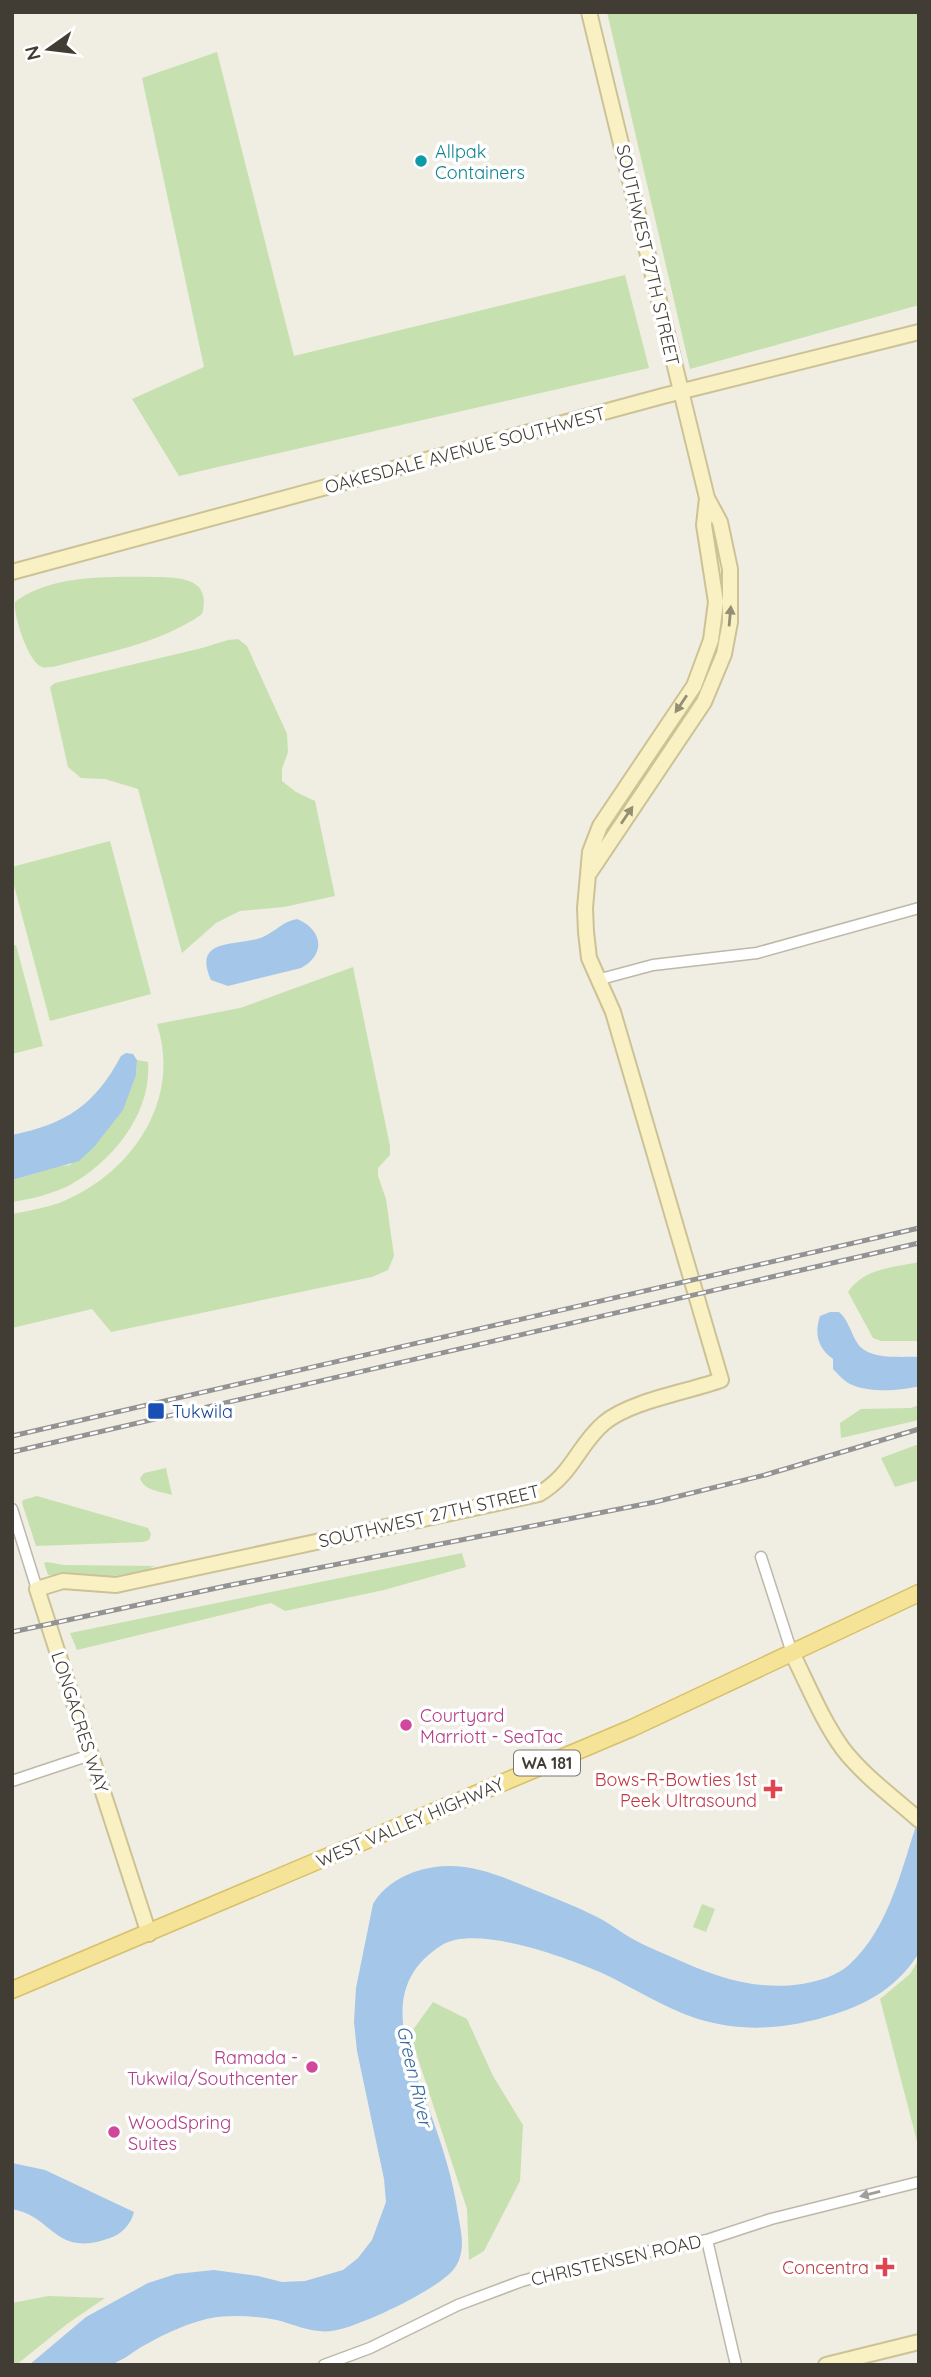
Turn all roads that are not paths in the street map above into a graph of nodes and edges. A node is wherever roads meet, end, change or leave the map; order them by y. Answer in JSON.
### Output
{"nodes":[{"id":1,"x":590,"y":12,"type":"edge"},
{"id":2,"x":919,"y":332,"type":"edge"},
{"id":3,"x":680,"y":392,"type":"junction"},
{"id":4,"x":12,"y":572,"type":"edge"},
{"id":5,"x":919,"y":908,"type":"edge"},
{"id":6,"x":597,"y":980,"type":"junction"},
{"id":7,"x":12,"y":1509,"type":"edge"},
{"id":8,"x":761,"y":1557,"type":"dead end"},
{"id":9,"x":37,"y":1589,"type":"junction"},
{"id":10,"x":919,"y":1593,"type":"edge"},
{"id":11,"x":792,"y":1653,"type":"junction"},
{"id":12,"x":90,"y":1755,"type":"junction"},
{"id":13,"x":12,"y":1781,"type":"edge"},
{"id":14,"x":919,"y":1820,"type":"edge"},
{"id":15,"x":149,"y":1934,"type":"junction"},
{"id":16,"x":12,"y":1990,"type":"edge"},
{"id":17,"x":919,"y":2182,"type":"edge"},
{"id":18,"x":707,"y":2240,"type":"junction"},
{"id":19,"x":919,"y":2342,"type":"edge"},
{"id":20,"x":324,"y":2365,"type":"edge"},
{"id":21,"x":736,"y":2365,"type":"edge"},
{"id":22,"x":826,"y":2365,"type":"edge"}],
"edges":[{"from":1,"to":3,"type":"street","name":"SOUTHWEST 27TH STREET"},
{"from":2,"to":3,"type":"street","name":"OAKESDALE AVENUE SOUTHWEST"},
{"from":3,"to":4,"type":"street","name":"OAKESDALE AVENUE SOUTHWEST"},
{"from":3,"to":6,"type":"street","name":"SOUTHWEST 27TH STREET"},
{"from":5,"to":6,"type":"street"},
{"from":6,"to":9,"type":"street","name":"SOUTHWEST 27TH STREET"},
{"from":7,"to":9,"type":"street","name":"LONGACRES WAY"},
{"from":8,"to":11,"type":"street"},
{"from":9,"to":12,"type":"street","name":"LONGACRES WAY"},
{"from":10,"to":11,"type":"main road","name":"WEST VALLEY HIGHWAY","number":"WA 181"},
{"from":11,"to":14,"type":"street"},
{"from":11,"to":15,"type":"main road","name":"WEST VALLEY HIGHWAY","number":"WA 181"},
{"from":12,"to":13,"type":"street"},
{"from":12,"to":15,"type":"street","name":"LONGACRES WAY"},
{"from":15,"to":16,"type":"main road","name":"WEST VALLEY HIGHWAY","number":"WA 181"},
{"from":17,"to":18,"type":"street","name":"CHRISTENSEN ROAD","one_way":true},
{"from":18,"to":20,"type":"street","name":"CHRISTENSEN ROAD"},
{"from":18,"to":21,"type":"street"},
{"from":19,"to":22,"type":"street"}]}
